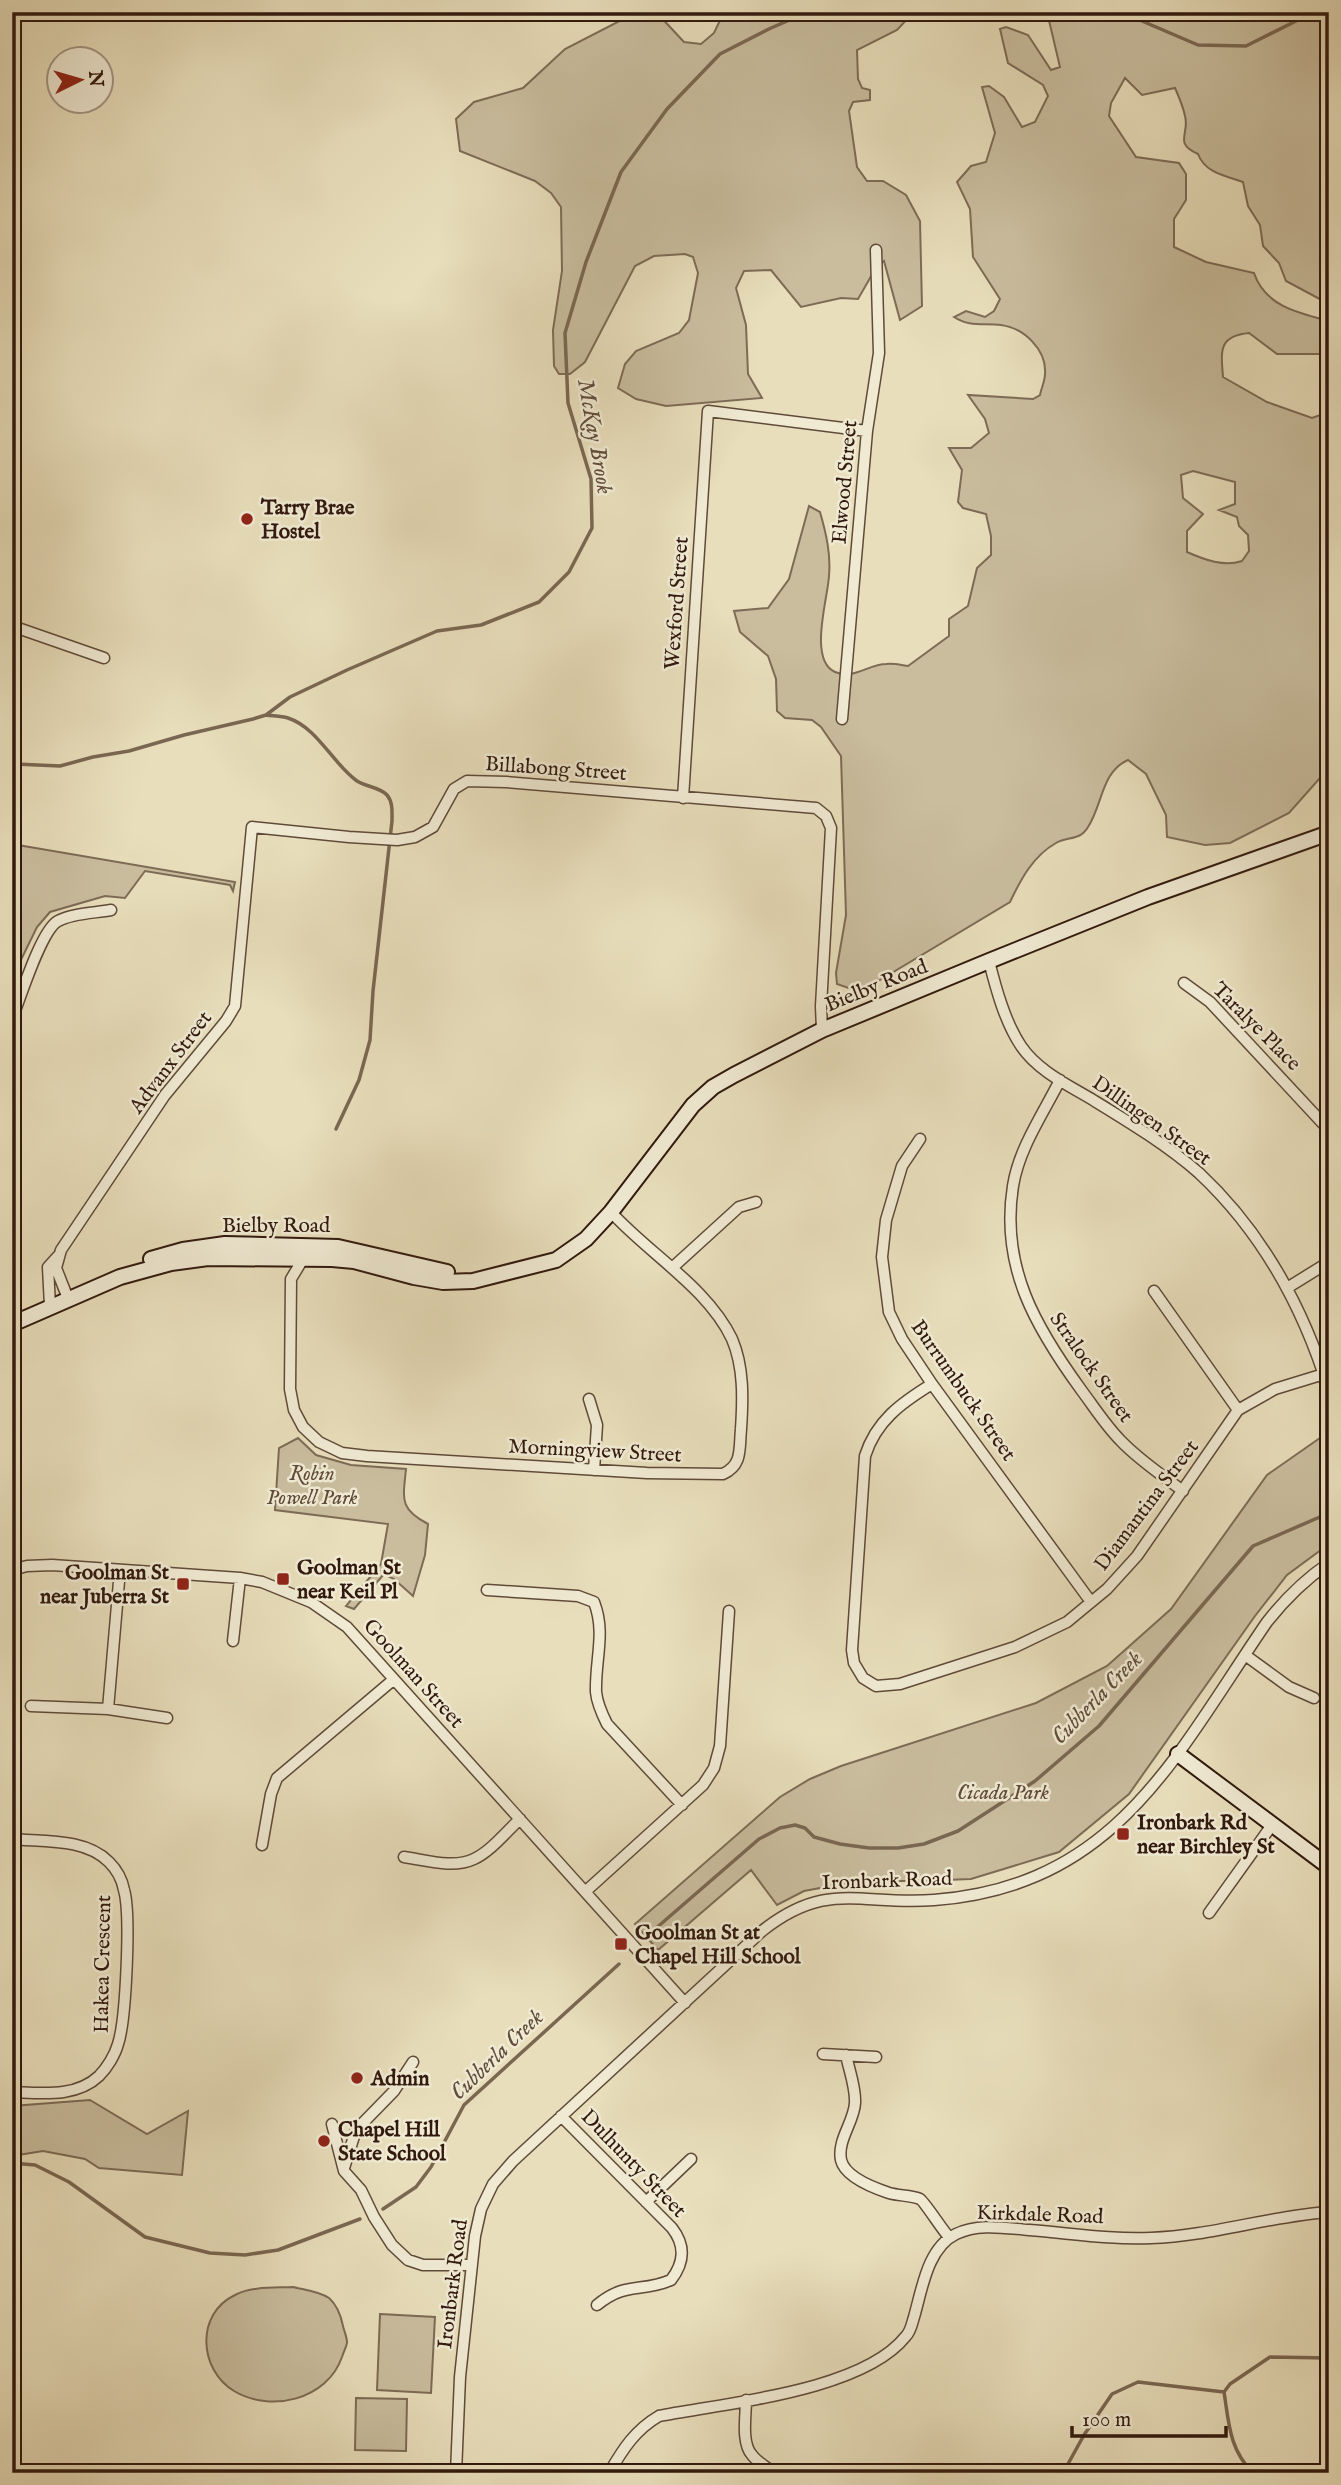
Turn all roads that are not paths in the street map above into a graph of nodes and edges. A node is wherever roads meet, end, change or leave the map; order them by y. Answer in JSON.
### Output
{"nodes":[{"id":1,"x":876,"y":250,"type":"dead end"},
{"id":2,"x":867,"y":431,"type":"junction"},
{"id":3,"x":12,"y":626,"type":"edge"},
{"id":4,"x":104,"y":658,"type":"dead end"},
{"id":5,"x":842,"y":719,"type":"dead end"},
{"id":6,"x":683,"y":798,"type":"junction"},
{"id":7,"x":252,"y":827,"type":"joint"},
{"id":8,"x":1329,"y":833,"type":"edge"},
{"id":9,"x":111,"y":910,"type":"dead end"},
{"id":10,"x":989,"y":961,"type":"junction"},
{"id":11,"x":1184,"y":983,"type":"dead end"},
{"id":12,"x":12,"y":1019,"type":"edge"},
{"id":13,"x":822,"y":1030,"type":"junction"},
{"id":14,"x":1060,"y":1080,"type":"junction"},
{"id":15,"x":1329,"y":1130,"type":"edge"},
{"id":16,"x":920,"y":1139,"type":"dead end"},
{"id":17,"x":756,"y":1202,"type":"dead end"},
{"id":18,"x":611,"y":1212,"type":"junction"},
{"id":19,"x":58,"y":1256,"type":"junction"},
{"id":20,"x":276,"y":1257,"type":"junction"},
{"id":21,"x":303,"y":1259,"type":"junction"},
{"id":22,"x":1329,"y":1262,"type":"edge"},
{"id":23,"x":672,"y":1268,"type":"junction"},
{"id":24,"x":505,"y":1272,"type":"junction"},
{"id":25,"x":291,"y":1279,"type":"junction"},
{"id":26,"x":1287,"y":1288,"type":"junction"},
{"id":27,"x":1154,"y":1291,"type":"dead end"},
{"id":28,"x":57,"y":1302,"type":"junction"},
{"id":29,"x":12,"y":1324,"type":"edge"},
{"id":30,"x":1324,"y":1374,"type":"junction"},
{"id":31,"x":932,"y":1384,"type":"junction"},
{"id":32,"x":1329,"y":1391,"type":"edge"},
{"id":33,"x":589,"y":1399,"type":"dead end"},
{"id":34,"x":1238,"y":1410,"type":"junction"},
{"id":35,"x":594,"y":1470,"type":"junction"},
{"id":36,"x":1183,"y":1491,"type":"junction"},
{"id":37,"x":1329,"y":1563,"type":"edge"},
{"id":38,"x":12,"y":1570,"type":"edge"},
{"id":39,"x":120,"y":1570,"type":"junction"},
{"id":40,"x":240,"y":1578,"type":"junction"},
{"id":41,"x":487,"y":1590,"type":"dead end"},
{"id":42,"x":1091,"y":1602,"type":"junction"},
{"id":43,"x":729,"y":1611,"type":"dead end"},
{"id":44,"x":233,"y":1641,"type":"dead end"},
{"id":45,"x":1245,"y":1655,"type":"junction"},
{"id":46,"x":393,"y":1680,"type":"junction"},
{"id":47,"x":1314,"y":1698,"type":"dead end"},
{"id":48,"x":31,"y":1706,"type":"dead end"},
{"id":49,"x":108,"y":1709,"type":"junction"},
{"id":50,"x":167,"y":1718,"type":"dead end"},
{"id":51,"x":1178,"y":1754,"type":"junction"},
{"id":52,"x":682,"y":1805,"type":"junction"},
{"id":53,"x":520,"y":1819,"type":"junction"},
{"id":54,"x":1272,"y":1825,"type":"junction"},
{"id":55,"x":12,"y":1839,"type":"edge"},
{"id":56,"x":262,"y":1845,"type":"dead end"},
{"id":57,"x":404,"y":1857,"type":"dead end"},
{"id":58,"x":1329,"y":1867,"type":"edge"},
{"id":59,"x":586,"y":1891,"type":"junction"},
{"id":60,"x":1209,"y":1913,"type":"dead end"},
{"id":61,"x":685,"y":2003,"type":"junction"},
{"id":62,"x":823,"y":2054,"type":"dead end"},
{"id":63,"x":846,"y":2055,"type":"junction"},
{"id":64,"x":876,"y":2057,"type":"dead end"},
{"id":65,"x":414,"y":2062,"type":"dead end"},
{"id":66,"x":12,"y":2092,"type":"edge"},
{"id":67,"x":561,"y":2116,"type":"junction"},
{"id":68,"x":332,"y":2124,"type":"dead end"},
{"id":69,"x":691,"y":2158,"type":"dead end"},
{"id":70,"x":344,"y":2171,"type":"junction"},
{"id":71,"x":646,"y":2202,"type":"junction"},
{"id":72,"x":1329,"y":2212,"type":"edge"},
{"id":73,"x":949,"y":2237,"type":"junction"},
{"id":74,"x":471,"y":2265,"type":"junction"},
{"id":75,"x":597,"y":2305,"type":"dead end"},
{"id":76,"x":746,"y":2400,"type":"junction"},
{"id":77,"x":456,"y":2473,"type":"edge"},
{"id":78,"x":609,"y":2473,"type":"edge"},
{"id":79,"x":774,"y":2473,"type":"edge"}],
"edges":[{"from":1,"to":2,"type":"street","name":"Elwood Street"},
{"from":2,"to":5,"type":"street","name":"Elwood Street"},
{"from":2,"to":6,"type":"street","name":"Wexford Street"},
{"from":3,"to":4,"type":"street"},
{"from":6,"to":7,"type":"street","name":"Billabong Street"},
{"from":6,"to":13,"type":"street","name":"Billabong Street"},
{"from":7,"to":19,"type":"street","name":"Advanx Street"},
{"from":8,"to":10,"type":"street","name":"Bielby Road"},
{"from":9,"to":12,"type":"street"},
{"from":10,"to":13,"type":"street","name":"Bielby Road"},
{"from":10,"to":14,"type":"street","name":"Dillingen Street"},
{"from":11,"to":15,"type":"street","name":"Taralye Place"},
{"from":13,"to":18,"type":"street","name":"Bielby Road"},
{"from":14,"to":26,"type":"street","name":"Dillingen Street"},
{"from":14,"to":36,"type":"street","name":"Stralock Street"},
{"from":16,"to":31,"type":"street","name":"Burrumbuck Street"},
{"from":17,"to":23,"type":"street"},
{"from":18,"to":23,"type":"street","name":"Morningview Street"},
{"from":18,"to":24,"type":"street","name":"Bielby Road"},
{"from":19,"to":28,"type":"street"},
{"from":19,"to":28,"type":"street","name":"Advanx Street"},
{"from":20,"to":21,"type":"street","name":"Bielby Road"},
{"from":20,"to":25,"type":"street"},
{"from":20,"to":28,"type":"street","name":"Bielby Road"},
{"from":21,"to":24,"type":"street","name":"Bielby Road"},
{"from":21,"to":25,"type":"street"},
{"from":22,"to":26,"type":"street"},
{"from":23,"to":35,"type":"street","name":"Morningview Street"},
{"from":24,"to":28,"type":"street","name":"Bielby Road"},
{"from":25,"to":35,"type":"street","name":"Morningview Street"},
{"from":26,"to":30,"type":"street","name":"Dillingen Street"},
{"from":27,"to":34,"type":"street"},
{"from":28,"to":29,"type":"street","name":"Bielby Road"},
{"from":30,"to":32,"type":"street","name":"Dillingen Street"},
{"from":30,"to":34,"type":"street","name":"Diamantina Street"},
{"from":31,"to":42,"type":"street","name":"Burrumbuck Street"},
{"from":31,"to":42,"type":"street","name":"Diamantina Street"},
{"from":33,"to":35,"type":"street"},
{"from":34,"to":36,"type":"street","name":"Diamantina Street"},
{"from":36,"to":42,"type":"street","name":"Diamantina Street"},
{"from":37,"to":45,"type":"street","name":"Ironbark Road"},
{"from":38,"to":39,"type":"street","name":"Goolman Street"},
{"from":39,"to":40,"type":"street","name":"Goolman Street"},
{"from":39,"to":49,"type":"street"},
{"from":40,"to":44,"type":"street"},
{"from":40,"to":46,"type":"street","name":"Goolman Street"},
{"from":41,"to":52,"type":"street"},
{"from":43,"to":52,"type":"street"},
{"from":45,"to":47,"type":"street"},
{"from":45,"to":51,"type":"street","name":"Ironbark Road"},
{"from":46,"to":53,"type":"street","name":"Goolman Street"},
{"from":46,"to":56,"type":"street"},
{"from":48,"to":49,"type":"street"},
{"from":49,"to":50,"type":"street"},
{"from":51,"to":54,"type":"street"},
{"from":51,"to":61,"type":"street","name":"Ironbark Road"},
{"from":52,"to":59,"type":"street"},
{"from":53,"to":57,"type":"street"},
{"from":53,"to":59,"type":"street","name":"Goolman Street"},
{"from":54,"to":58,"type":"street"},
{"from":54,"to":60,"type":"street"},
{"from":55,"to":66,"type":"street","name":"Hakea Crescent"},
{"from":59,"to":61,"type":"street","name":"Goolman Street"},
{"from":61,"to":67,"type":"street","name":"Ironbark Road"},
{"from":62,"to":63,"type":"street"},
{"from":63,"to":64,"type":"street"},
{"from":63,"to":73,"type":"street"},
{"from":65,"to":70,"type":"street"},
{"from":67,"to":71,"type":"street","name":"Dulhunty Street"},
{"from":67,"to":74,"type":"street","name":"Ironbark Road"},
{"from":68,"to":70,"type":"street"},
{"from":69,"to":71,"type":"street"},
{"from":70,"to":74,"type":"street"},
{"from":71,"to":75,"type":"street","name":"Dulhunty Street"},
{"from":72,"to":73,"type":"street","name":"Kirkdale Road"},
{"from":73,"to":76,"type":"street","name":"Kirkdale Road"},
{"from":74,"to":77,"type":"street","name":"Ironbark Road"},
{"from":76,"to":78,"type":"street","name":"Kirkdale Road"},
{"from":76,"to":79,"type":"street"}]}
